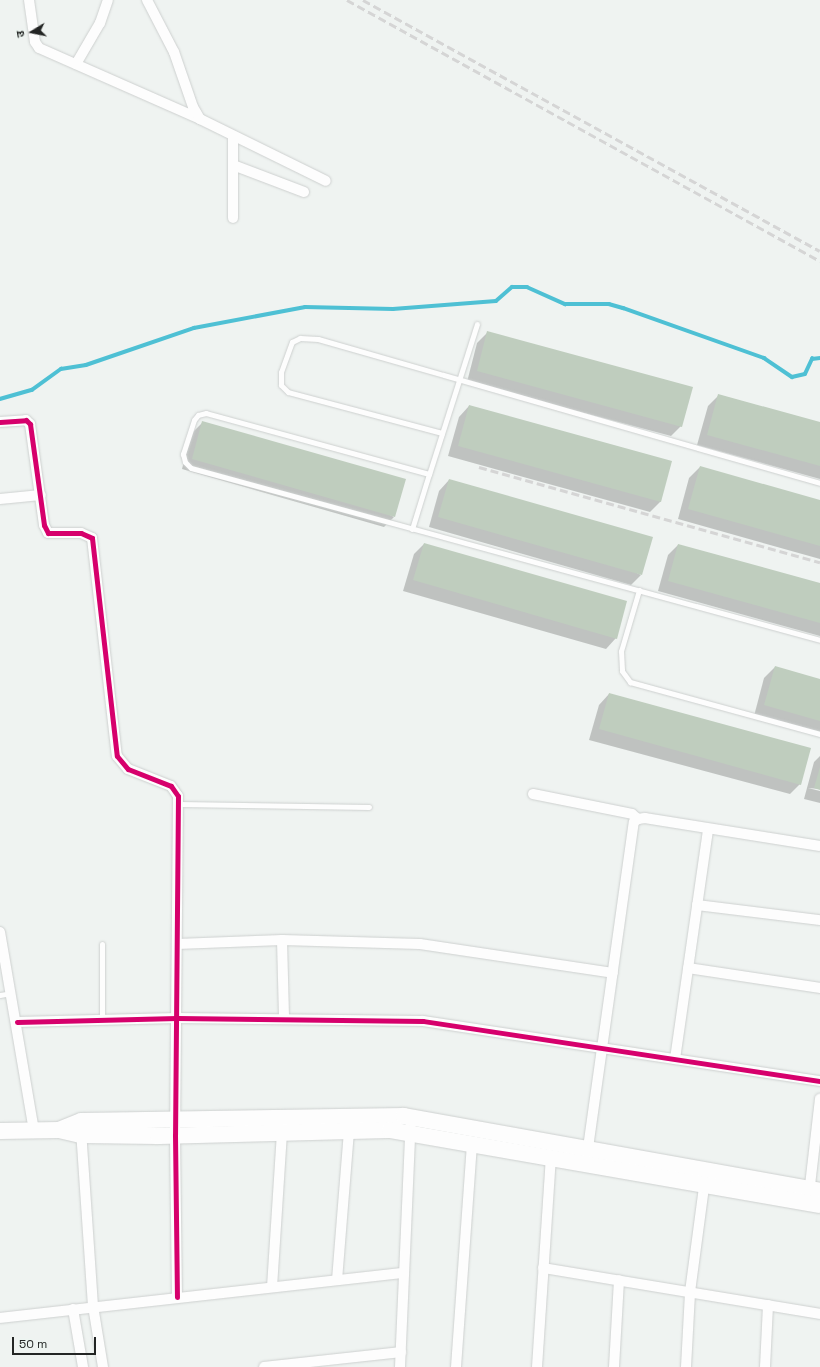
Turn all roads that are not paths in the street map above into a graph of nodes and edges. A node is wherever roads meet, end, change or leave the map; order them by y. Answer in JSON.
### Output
{"nodes":[{"id":1,"x":29,"y":0,"type":"edge"},
{"id":2,"x":108,"y":0,"type":"edge"},
{"id":3,"x":147,"y":0,"type":"edge"},
{"id":4,"x":76,"y":64,"type":"junction"},
{"id":5,"x":200,"y":120,"type":"junction"},
{"id":6,"x":233,"y":136,"type":"junction"},
{"id":7,"x":233,"y":165,"type":"junction"},
{"id":8,"x":326,"y":181,"type":"dead end"},
{"id":9,"x":304,"y":192,"type":"dead end"},
{"id":10,"x":233,"y":218,"type":"dead end"},
{"id":11,"x":477,"y":324,"type":"dead end"},
{"id":12,"x":460,"y":378,"type":"junction"},
{"id":13,"x":0,"y":422,"type":"edge"},
{"id":14,"x":442,"y":433,"type":"junction"},
{"id":15,"x":429,"y":474,"type":"junction"},
{"id":16,"x":820,"y":483,"type":"edge"},
{"id":17,"x":41,"y":495,"type":"junction"},
{"id":18,"x":0,"y":499,"type":"edge"},
{"id":19,"x":412,"y":529,"type":"junction"},
{"id":20,"x":639,"y":590,"type":"junction"},
{"id":21,"x":820,"y":640,"type":"edge"},
{"id":22,"x":820,"y":734,"type":"edge"},
{"id":23,"x":534,"y":794,"type":"dead end"},
{"id":24,"x":180,"y":804,"type":"junction"},
{"id":25,"x":369,"y":807,"type":"dead end"},
{"id":26,"x":638,"y":819,"type":"junction"},
{"id":27,"x":708,"y":829,"type":"junction"},
{"id":28,"x":820,"y":846,"type":"edge"},
{"id":29,"x":697,"y":905,"type":"junction"},
{"id":30,"x":820,"y":920,"type":"edge"},
{"id":31,"x":0,"y":932,"type":"edge"},
{"id":32,"x":282,"y":940,"type":"junction"},
{"id":33,"x":102,"y":944,"type":"dead end"},
{"id":34,"x":177,"y":944,"type":"junction"},
{"id":35,"x":688,"y":968,"type":"junction"},
{"id":36,"x":613,"y":974,"type":"junction"},
{"id":37,"x":820,"y":988,"type":"edge"},
{"id":38,"x":11,"y":993,"type":"junction"},
{"id":39,"x":0,"y":995,"type":"edge"},
{"id":40,"x":177,"y":1018,"type":"junction"},
{"id":41,"x":284,"y":1018,"type":"junction"},
{"id":42,"x":102,"y":1019,"type":"junction"},
{"id":43,"x":17,"y":1022,"type":"junction"},
{"id":44,"x":602,"y":1048,"type":"junction"},
{"id":45,"x":675,"y":1059,"type":"junction"},
{"id":46,"x":820,"y":1081,"type":"edge"},
{"id":47,"x":820,"y":1099,"type":"edge"},
{"id":48,"x":410,"y":1125,"type":"junction"},
{"id":49,"x":81,"y":1128,"type":"junction"},
{"id":50,"x":175,"y":1128,"type":"junction"},
{"id":51,"x":34,"y":1130,"type":"junction"},
{"id":52,"x":0,"y":1131,"type":"edge"},
{"id":53,"x":349,"y":1131,"type":"junction"},
{"id":54,"x":282,"y":1133,"type":"junction"},
{"id":55,"x":472,"y":1143,"type":"junction"},
{"id":56,"x":587,"y":1156,"type":"junction"},
{"id":57,"x":551,"y":1157,"type":"junction"},
{"id":58,"x":706,"y":1178,"type":"junction"},
{"id":59,"x":814,"y":1197,"type":"edge"},
{"id":60,"x":543,"y":1268,"type":"junction"},
{"id":61,"x":403,"y":1273,"type":"junction"},
{"id":62,"x":337,"y":1280,"type":"junction"},
{"id":63,"x":619,"y":1280,"type":"junction"},
{"id":64,"x":272,"y":1287,"type":"junction"},
{"id":65,"x":690,"y":1292,"type":"junction"},
{"id":66,"x":178,"y":1297,"type":"junction"},
{"id":67,"x":768,"y":1305,"type":"junction"},
{"id":68,"x":93,"y":1306,"type":"junction"},
{"id":69,"x":73,"y":1309,"type":"junction"},
{"id":70,"x":820,"y":1314,"type":"edge"},
{"id":71,"x":0,"y":1318,"type":"edge"},
{"id":72,"x":401,"y":1352,"type":"junction"},
{"id":73,"x":327,"y":1363,"type":"edge"},
{"id":74,"x":83,"y":1367,"type":"edge"},
{"id":75,"x":103,"y":1367,"type":"edge"},
{"id":76,"x":264,"y":1367,"type":"edge"},
{"id":77,"x":400,"y":1367,"type":"edge"},
{"id":78,"x":456,"y":1367,"type":"edge"},
{"id":79,"x":537,"y":1367,"type":"edge"},
{"id":80,"x":614,"y":1367,"type":"edge"},
{"id":81,"x":686,"y":1367,"type":"edge"},
{"id":82,"x":765,"y":1367,"type":"edge"}],
"edges":[{"from":1,"to":4,"type":"street"},
{"from":2,"to":4,"type":"street"},
{"from":3,"to":5,"type":"street"},
{"from":4,"to":5,"type":"street"},
{"from":5,"to":6,"type":"street"},
{"from":6,"to":7,"type":"street"},
{"from":6,"to":8,"type":"street"},
{"from":7,"to":9,"type":"street"},
{"from":7,"to":10,"type":"street"},
{"from":11,"to":12,"type":"lane"},
{"from":12,"to":14,"type":"lane"},
{"from":12,"to":14,"type":"lane"},
{"from":12,"to":16,"type":"lane"},
{"from":13,"to":17,"type":"street"},
{"from":14,"to":15,"type":"lane"},
{"from":15,"to":19,"type":"lane"},
{"from":15,"to":19,"type":"lane"},
{"from":17,"to":18,"type":"street"},
{"from":17,"to":24,"type":"street"},
{"from":19,"to":20,"type":"lane"},
{"from":20,"to":21,"type":"lane"},
{"from":20,"to":22,"type":"lane"},
{"from":23,"to":26,"type":"street"},
{"from":24,"to":25,"type":"lane"},
{"from":24,"to":34,"type":"street"},
{"from":26,"to":27,"type":"street"},
{"from":26,"to":36,"type":"street"},
{"from":27,"to":28,"type":"street"},
{"from":27,"to":29,"type":"street"},
{"from":29,"to":30,"type":"street"},
{"from":29,"to":35,"type":"street"},
{"from":31,"to":38,"type":"street"},
{"from":32,"to":34,"type":"street"},
{"from":32,"to":36,"type":"street"},
{"from":32,"to":41,"type":"street"},
{"from":33,"to":42,"type":"lane"},
{"from":34,"to":40,"type":"street"},
{"from":35,"to":37,"type":"street"},
{"from":35,"to":45,"type":"street"},
{"from":36,"to":44,"type":"street"},
{"from":38,"to":39,"type":"lane"},
{"from":38,"to":43,"type":"street"},
{"from":40,"to":41,"type":"street"},
{"from":40,"to":42,"type":"street"},
{"from":40,"to":50,"type":"street"},
{"from":41,"to":44,"type":"street"},
{"from":42,"to":43,"type":"street"},
{"from":43,"to":51,"type":"street"},
{"from":44,"to":45,"type":"street"},
{"from":44,"to":56,"type":"street"},
{"from":45,"to":46,"type":"street"},
{"from":47,"to":59,"type":"street"},
{"from":48,"to":50,"type":"main road"},
{"from":48,"to":53,"type":"main road"},
{"from":48,"to":55,"type":"main road"},
{"from":48,"to":56,"type":"main road"},
{"from":48,"to":61,"type":"street"},
{"from":49,"to":50,"type":"main road"},
{"from":49,"to":51,"type":"main road"},
{"from":49,"to":68,"type":"street"},
{"from":50,"to":54,"type":"main road"},
{"from":50,"to":66,"type":"street"},
{"from":51,"to":52,"type":"main road"},
{"from":53,"to":54,"type":"main road"},
{"from":53,"to":62,"type":"street"},
{"from":54,"to":64,"type":"street"},
{"from":55,"to":57,"type":"main road"},
{"from":55,"to":78,"type":"street"},
{"from":56,"to":57,"type":"main road"},
{"from":56,"to":58,"type":"main road"},
{"from":57,"to":60,"type":"street"},
{"from":58,"to":59,"type":"main road"},
{"from":58,"to":65,"type":"street"},
{"from":60,"to":63,"type":"street"},
{"from":60,"to":79,"type":"street"},
{"from":61,"to":62,"type":"street"},
{"from":61,"to":72,"type":"street"},
{"from":62,"to":64,"type":"street"},
{"from":63,"to":65,"type":"street"},
{"from":63,"to":80,"type":"street"},
{"from":64,"to":66,"type":"street"},
{"from":65,"to":67,"type":"street"},
{"from":65,"to":81,"type":"street"},
{"from":66,"to":68,"type":"street"},
{"from":67,"to":70,"type":"street"},
{"from":67,"to":82,"type":"street"},
{"from":68,"to":69,"type":"street"},
{"from":68,"to":75,"type":"street"},
{"from":69,"to":71,"type":"street"},
{"from":69,"to":74,"type":"street"},
{"from":72,"to":73,"type":"street"},
{"from":72,"to":77,"type":"street"},
{"from":73,"to":76,"type":"street"}]}
